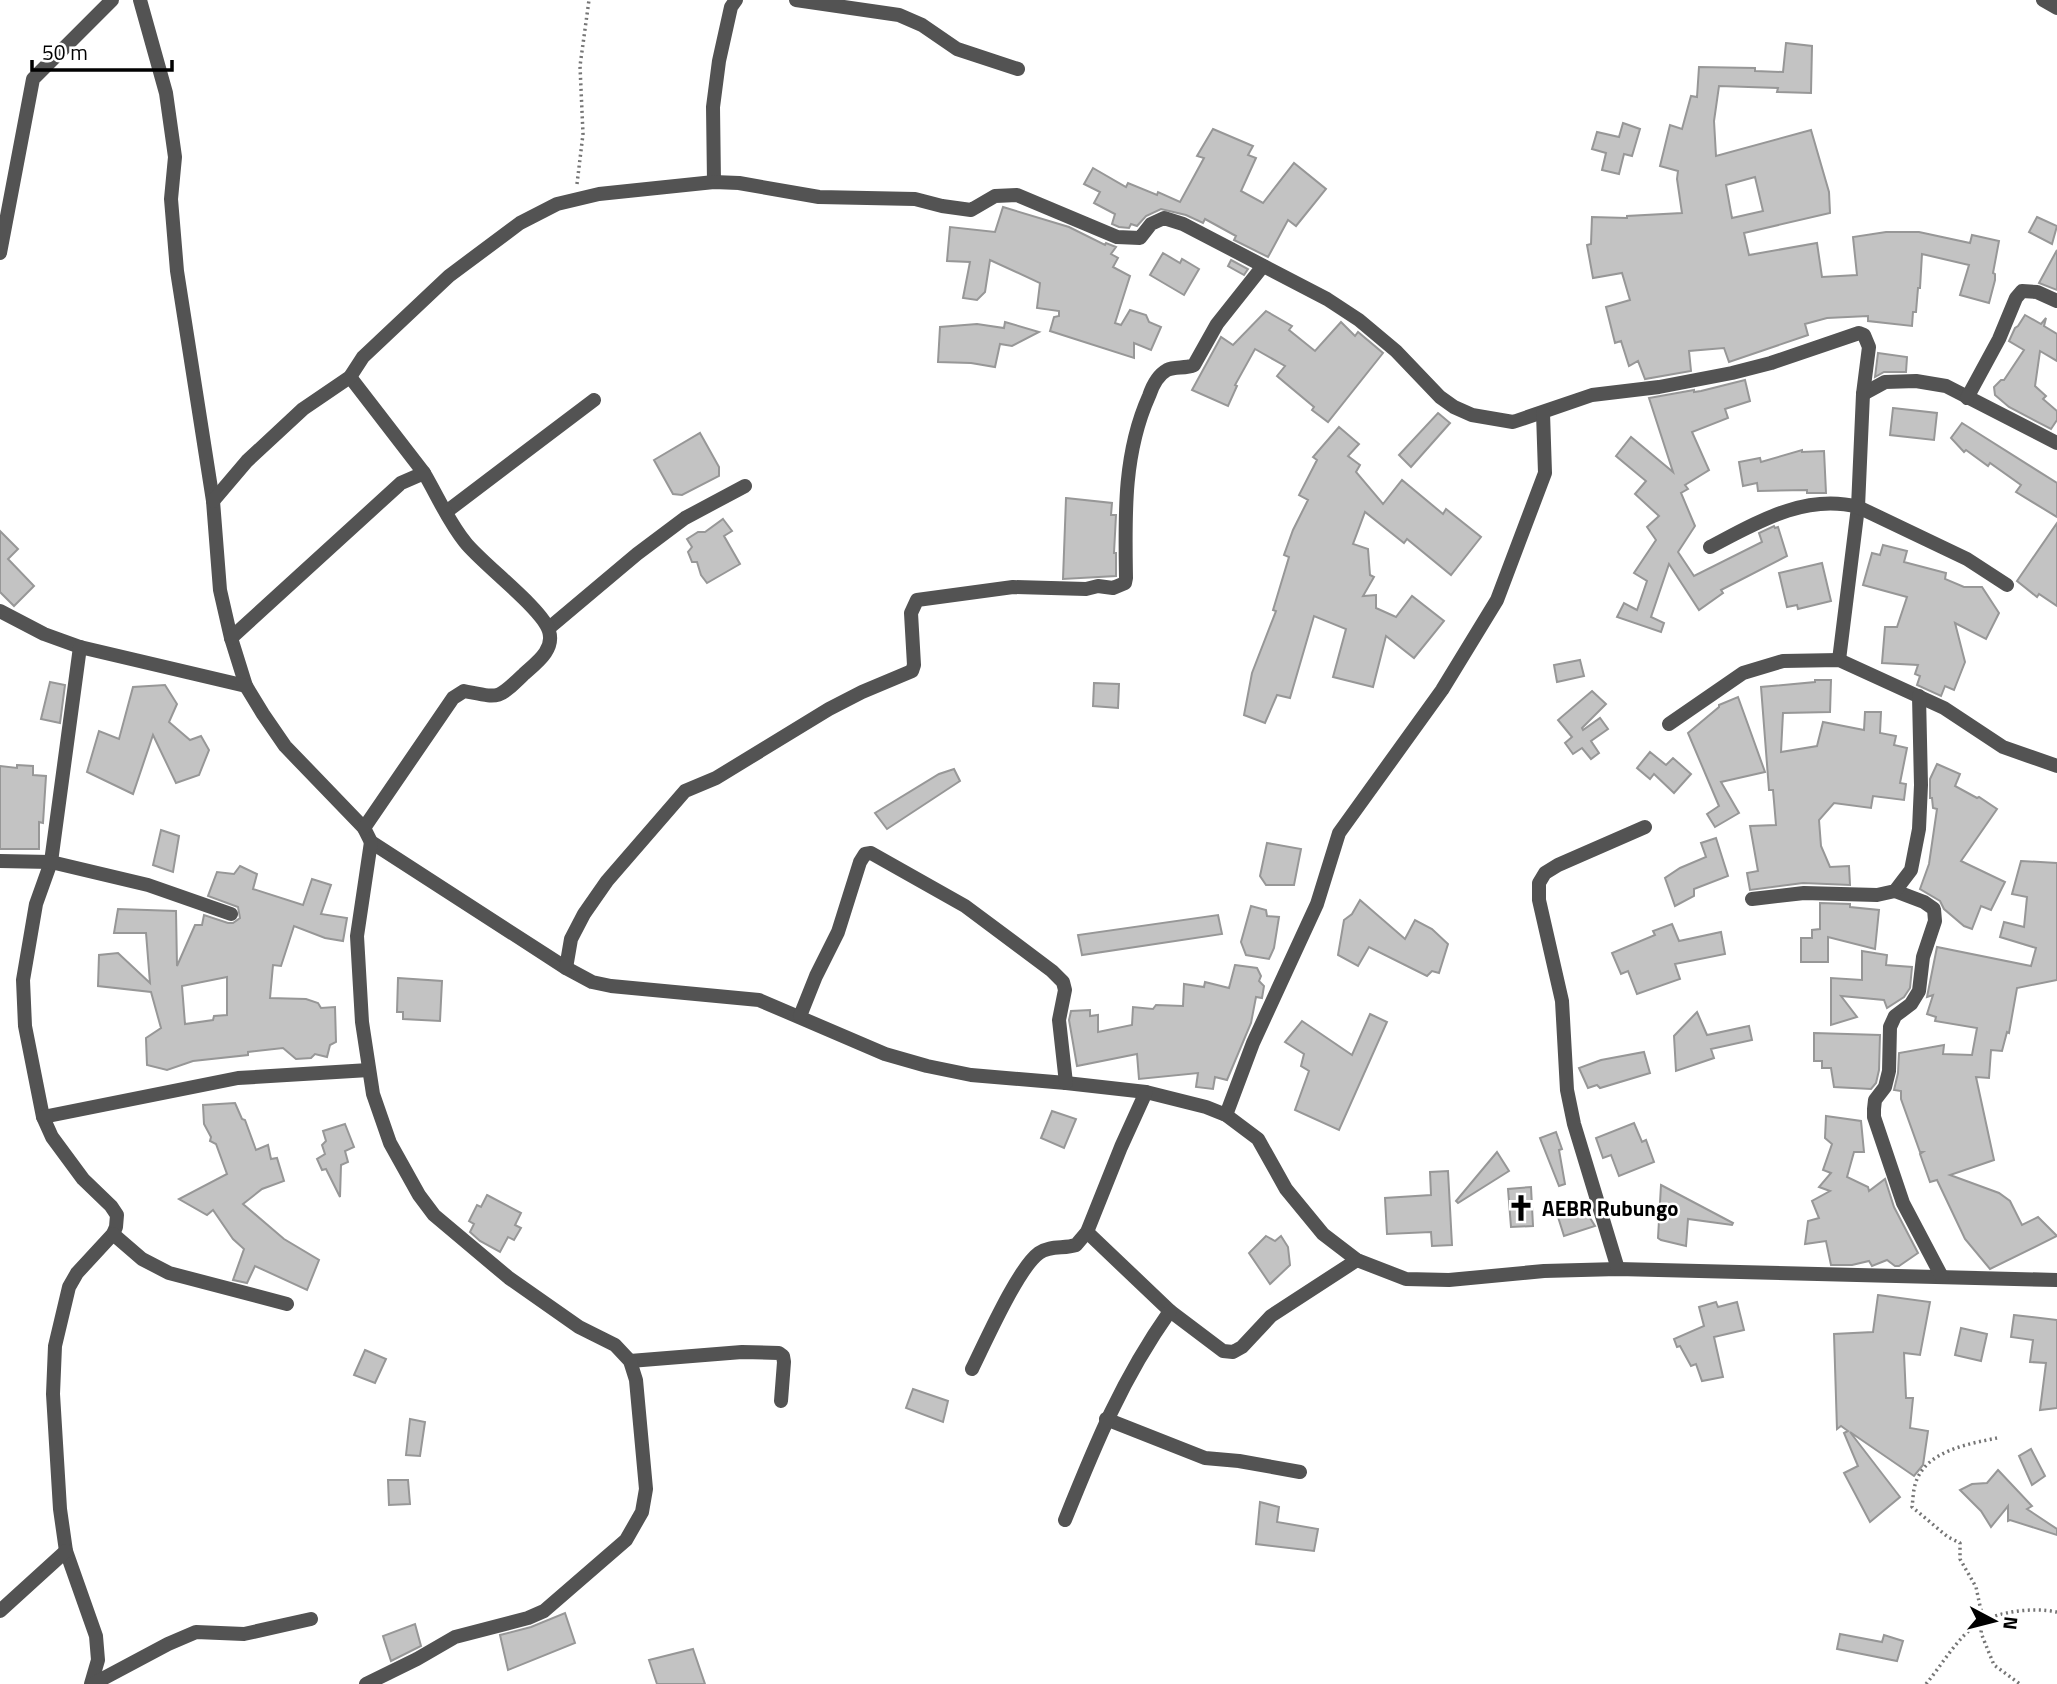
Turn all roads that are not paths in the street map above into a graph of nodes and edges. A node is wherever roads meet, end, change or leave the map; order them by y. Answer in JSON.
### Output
{"nodes":[{"id":1,"x":112,"y":0,"type":"edge"},
{"id":2,"x":140,"y":0,"type":"edge"},
{"id":3,"x":736,"y":0,"type":"edge"},
{"id":4,"x":796,"y":0,"type":"edge"},
{"id":5,"x":2043,"y":0,"type":"edge"},
{"id":6,"x":2057,"y":8,"type":"edge"},
{"id":7,"x":1018,"y":69,"type":"dead end"},
{"id":8,"x":715,"y":182,"type":"junction"},
{"id":9,"x":0,"y":253,"type":"edge"},
{"id":10,"x":1263,"y":266,"type":"junction"},
{"id":11,"x":2057,"y":301,"type":"edge"},
{"id":12,"x":350,"y":377,"type":"junction"},
{"id":13,"x":1863,"y":394,"type":"junction"},
{"id":14,"x":1967,"y":398,"type":"junction"},
{"id":15,"x":593,"y":400,"type":"dead end"},
{"id":16,"x":1543,"y":413,"type":"junction"},
{"id":17,"x":2057,"y":443,"type":"edge"},
{"id":18,"x":424,"y":473,"type":"junction"},
{"id":19,"x":745,"y":486,"type":"dead end"},
{"id":20,"x":213,"y":501,"type":"junction"},
{"id":21,"x":1858,"y":507,"type":"junction"},
{"id":22,"x":446,"y":512,"type":"junction"},
{"id":23,"x":1710,"y":547,"type":"dead end"},
{"id":24,"x":2007,"y":585,"type":"dead end"},
{"id":25,"x":0,"y":611,"type":"edge"},
{"id":26,"x":549,"y":628,"type":"junction"},
{"id":27,"x":231,"y":638,"type":"junction"},
{"id":28,"x":80,"y":647,"type":"junction"},
{"id":29,"x":1839,"y":660,"type":"junction"},
{"id":30,"x":246,"y":686,"type":"junction"},
{"id":31,"x":1919,"y":696,"type":"junction"},
{"id":32,"x":1669,"y":724,"type":"dead end"},
{"id":33,"x":2057,"y":766,"type":"edge"},
{"id":34,"x":1645,"y":827,"type":"dead end"},
{"id":35,"x":367,"y":835,"type":"junction"},
{"id":36,"x":0,"y":861,"type":"edge"},
{"id":37,"x":51,"y":862,"type":"junction"},
{"id":38,"x":1895,"y":891,"type":"junction"},
{"id":39,"x":1752,"y":899,"type":"dead end"},
{"id":40,"x":231,"y":914,"type":"dead end"},
{"id":41,"x":566,"y":968,"type":"junction"},
{"id":42,"x":800,"y":1016,"type":"junction"},
{"id":43,"x":369,"y":1070,"type":"junction"},
{"id":44,"x":1066,"y":1083,"type":"junction"},
{"id":45,"x":1146,"y":1093,"type":"junction"},
{"id":46,"x":1226,"y":1115,"type":"junction"},
{"id":47,"x":43,"y":1117,"type":"junction"},
{"id":48,"x":1087,"y":1232,"type":"junction"},
{"id":49,"x":113,"y":1234,"type":"junction"},
{"id":50,"x":1357,"y":1260,"type":"junction"},
{"id":51,"x":1618,"y":1269,"type":"junction"},
{"id":52,"x":1942,"y":1277,"type":"junction"},
{"id":53,"x":2057,"y":1280,"type":"edge"},
{"id":54,"x":287,"y":1304,"type":"dead end"},
{"id":55,"x":1170,"y":1311,"type":"junction"},
{"id":56,"x":630,"y":1361,"type":"junction"},
{"id":57,"x":972,"y":1369,"type":"dead end"},
{"id":58,"x":781,"y":1401,"type":"dead end"},
{"id":59,"x":1106,"y":1419,"type":"junction"},
{"id":60,"x":1300,"y":1472,"type":"dead end"},
{"id":61,"x":1065,"y":1520,"type":"dead end"},
{"id":62,"x":66,"y":1551,"type":"junction"},
{"id":63,"x":0,"y":1611,"type":"edge"},
{"id":64,"x":311,"y":1619,"type":"dead end"},
{"id":65,"x":92,"y":1684,"type":"edge"},
{"id":66,"x":366,"y":1684,"type":"edge"}],
"edges":[{"from":1,"to":9,"type":"street"},
{"from":2,"to":20,"type":"street"},
{"from":3,"to":8,"type":"street"},
{"from":4,"to":7,"type":"street"},
{"from":5,"to":6,"type":"street"},
{"from":8,"to":10,"type":"street"},
{"from":8,"to":12,"type":"street"},
{"from":10,"to":16,"type":"street"},
{"from":10,"to":41,"type":"street"},
{"from":11,"to":14,"type":"street"},
{"from":12,"to":18,"type":"street"},
{"from":12,"to":20,"type":"street"},
{"from":13,"to":14,"type":"street"},
{"from":13,"to":16,"type":"street"},
{"from":13,"to":21,"type":"street"},
{"from":14,"to":17,"type":"street"},
{"from":15,"to":22,"type":"street"},
{"from":16,"to":46,"type":"street"},
{"from":18,"to":22,"type":"street"},
{"from":18,"to":27,"type":"street"},
{"from":19,"to":26,"type":"street"},
{"from":20,"to":27,"type":"street"},
{"from":21,"to":23,"type":"street"},
{"from":21,"to":24,"type":"street"},
{"from":21,"to":29,"type":"street"},
{"from":22,"to":26,"type":"street"},
{"from":25,"to":28,"type":"street"},
{"from":26,"to":35,"type":"street"},
{"from":27,"to":30,"type":"street"},
{"from":28,"to":30,"type":"street"},
{"from":28,"to":37,"type":"street"},
{"from":29,"to":31,"type":"street"},
{"from":29,"to":32,"type":"street"},
{"from":30,"to":35,"type":"street"},
{"from":31,"to":33,"type":"street"},
{"from":31,"to":38,"type":"street"},
{"from":34,"to":51,"type":"street"},
{"from":35,"to":41,"type":"street"},
{"from":35,"to":43,"type":"street"},
{"from":36,"to":37,"type":"street"},
{"from":37,"to":40,"type":"street"},
{"from":37,"to":47,"type":"street"},
{"from":38,"to":39,"type":"street"},
{"from":38,"to":52,"type":"street"},
{"from":41,"to":42,"type":"street"},
{"from":42,"to":44,"type":"street"},
{"from":42,"to":44,"type":"street"},
{"from":43,"to":47,"type":"street"},
{"from":43,"to":56,"type":"street"},
{"from":44,"to":45,"type":"street"},
{"from":45,"to":46,"type":"street"},
{"from":45,"to":48,"type":"street"},
{"from":46,"to":50,"type":"street"},
{"from":47,"to":49,"type":"street"},
{"from":48,"to":55,"type":"street"},
{"from":48,"to":57,"type":"street"},
{"from":49,"to":54,"type":"street"},
{"from":49,"to":62,"type":"street"},
{"from":50,"to":51,"type":"street"},
{"from":50,"to":55,"type":"street"},
{"from":51,"to":52,"type":"street"},
{"from":52,"to":53,"type":"street"},
{"from":55,"to":59,"type":"street"},
{"from":56,"to":58,"type":"street"},
{"from":56,"to":66,"type":"street"},
{"from":59,"to":60,"type":"street"},
{"from":59,"to":61,"type":"street"},
{"from":62,"to":63,"type":"street"},
{"from":62,"to":65,"type":"street"},
{"from":64,"to":65,"type":"street"}]}
